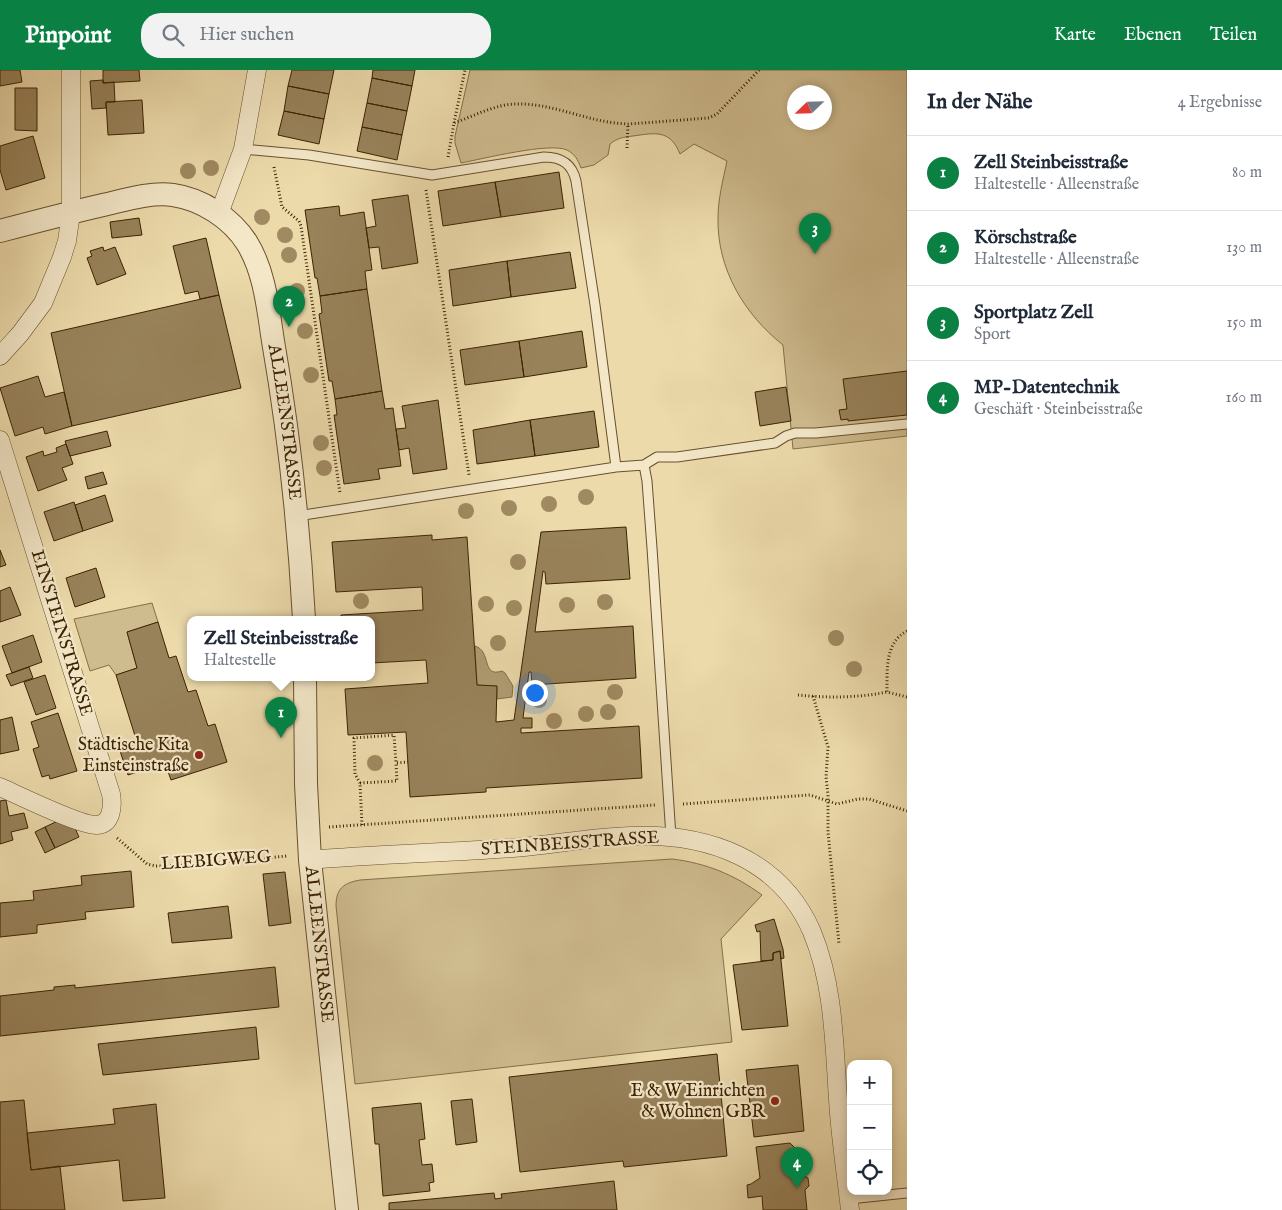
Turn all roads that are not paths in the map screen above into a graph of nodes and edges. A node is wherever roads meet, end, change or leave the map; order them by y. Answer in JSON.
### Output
{"nodes":[{"id":1,"x":71,"y":70,"type":"edge"},
{"id":2,"x":257,"y":70,"type":"edge"},
{"id":3,"x":243,"y":149,"type":"junction"},
{"id":4,"x":71,"y":212,"type":"junction"},
{"id":5,"x":219,"y":214,"type":"junction"},
{"id":6,"x":0,"y":231,"type":"edge"},
{"id":7,"x":0,"y":356,"type":"edge"},
{"id":8,"x":907,"y":424,"type":"edge"},
{"id":9,"x":0,"y":440,"type":"edge"},
{"id":10,"x":644,"y":465,"type":"junction"},
{"id":11,"x":616,"y":467,"type":"junction"},
{"id":12,"x":297,"y":516,"type":"junction"},
{"id":13,"x":304,"y":616,"type":"edge"},
{"id":14,"x":305,"y":681,"type":"edge"},
{"id":15,"x":0,"y":787,"type":"edge"},
{"id":16,"x":671,"y":837,"type":"junction"},
{"id":17,"x":310,"y":860,"type":"junction"},
{"id":18,"x":907,"y":1193,"type":"edge"},
{"id":19,"x":850,"y":1205,"type":"edge"},
{"id":20,"x":347,"y":1210,"type":"edge"}],
"edges":[{"from":1,"to":4,"type":"street"},
{"from":2,"to":3,"type":"street"},
{"from":3,"to":5,"type":"street"},
{"from":3,"to":11,"type":"lane"},
{"from":4,"to":5,"type":"street","name":"ALLEENSTRASSE"},
{"from":4,"to":6,"type":"street","name":"ALLEENSTRASSE"},
{"from":4,"to":7,"type":"street"},
{"from":5,"to":12,"type":"street","name":"ALLEENSTRASSE"},
{"from":8,"to":10,"type":"lane"},
{"from":9,"to":15,"type":"street","name":"EINSTEINSTRASSE"},
{"from":10,"to":11,"type":"lane"},
{"from":10,"to":16,"type":"lane"},
{"from":11,"to":12,"type":"lane"},
{"from":12,"to":13,"type":"street","name":"ALLEENSTRASSE"},
{"from":14,"to":17,"type":"street","name":"ALLEENSTRASSE"},
{"from":16,"to":17,"type":"street","name":"STEINBEISSTRASSE"},
{"from":16,"to":19,"type":"street","name":"STEINBEISSTRASSE"},
{"from":17,"to":20,"type":"street","name":"ALLEENSTRASSE"},
{"from":18,"to":19,"type":"lane"}]}
